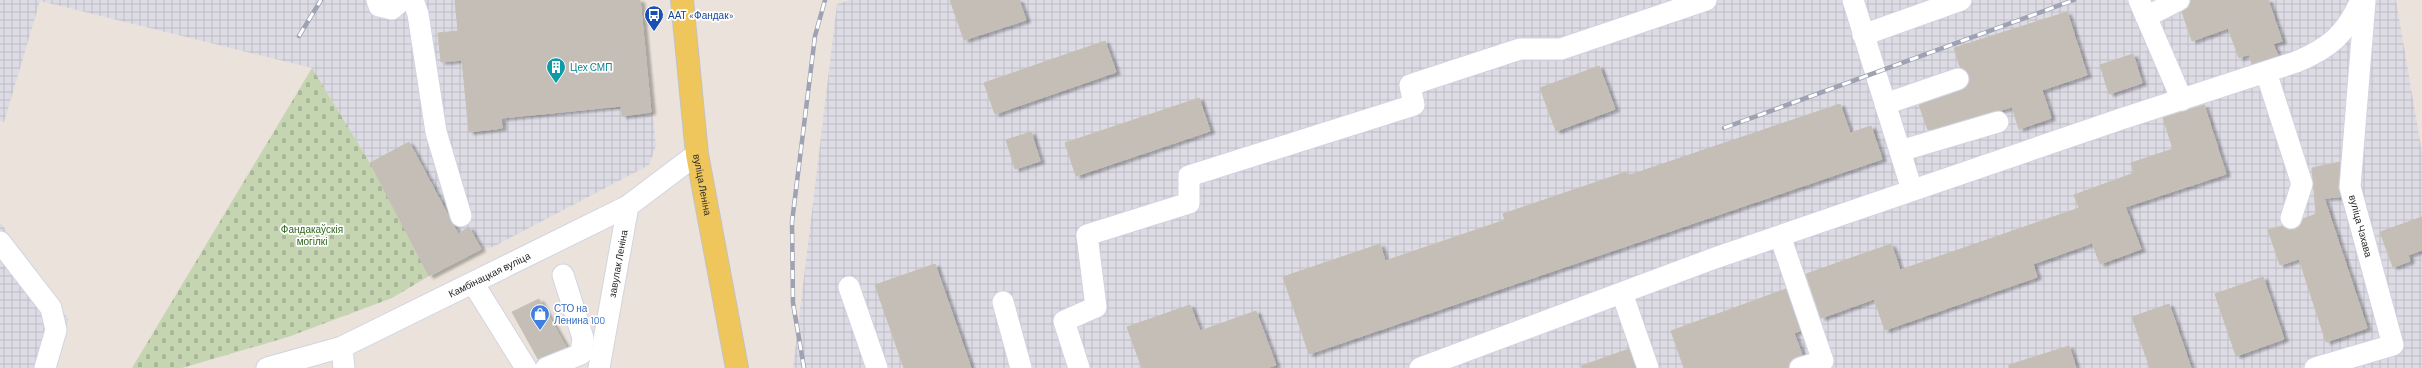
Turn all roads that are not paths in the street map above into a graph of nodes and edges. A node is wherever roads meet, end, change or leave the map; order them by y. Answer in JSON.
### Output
{"nodes":[{"id":1,"x":377,"y":0,"type":"edge"},
{"id":2,"x":402,"y":0,"type":"edge"},
{"id":3,"x":413,"y":0,"type":"edge"},
{"id":4,"x":682,"y":0,"type":"edge"},
{"id":5,"x":1853,"y":0,"type":"edge"},
{"id":6,"x":1961,"y":0,"type":"edge"},
{"id":7,"x":2179,"y":0,"type":"edge"},
{"id":8,"x":2361,"y":0,"type":"edge"},
{"id":9,"x":2365,"y":0,"type":"edge"},
{"id":10,"x":1699,"y":1,"type":"edge"},
{"id":11,"x":2143,"y":9,"type":"edge"},
{"id":12,"x":1864,"y":35,"type":"junction"},
{"id":13,"x":2266,"y":72,"type":"junction"},
{"id":14,"x":1958,"y":79,"type":"dead end"},
{"id":15,"x":2182,"y":100,"type":"junction"},
{"id":16,"x":1885,"y":104,"type":"junction"},
{"id":17,"x":1998,"y":122,"type":"dead end"},
{"id":18,"x":1900,"y":151,"type":"junction"},
{"id":19,"x":697,"y":154,"type":"junction"},
{"id":20,"x":1912,"y":190,"type":"junction"},
{"id":21,"x":628,"y":206,"type":"junction"},
{"id":22,"x":461,"y":216,"type":"dead end"},
{"id":23,"x":2291,"y":218,"type":"dead end"},
{"id":24,"x":1780,"y":236,"type":"junction"},
{"id":25,"x":0,"y":242,"type":"edge"},
{"id":26,"x":563,"y":275,"type":"dead end"},
{"id":27,"x":473,"y":283,"type":"junction"},
{"id":28,"x":849,"y":287,"type":"dead end"},
{"id":29,"x":1622,"y":293,"type":"junction"},
{"id":30,"x":1003,"y":302,"type":"dead end"},
{"id":31,"x":342,"y":347,"type":"junction"},
{"id":32,"x":45,"y":368,"type":"edge"},
{"id":33,"x":268,"y":368,"type":"edge"},
{"id":34,"x":344,"y":368,"type":"edge"},
{"id":35,"x":526,"y":368,"type":"edge"},
{"id":36,"x":546,"y":368,"type":"edge"},
{"id":37,"x":599,"y":368,"type":"edge"},
{"id":38,"x":737,"y":368,"type":"edge"},
{"id":39,"x":877,"y":368,"type":"edge"},
{"id":40,"x":1021,"y":368,"type":"edge"},
{"id":41,"x":1079,"y":368,"type":"edge"},
{"id":42,"x":1420,"y":368,"type":"edge"},
{"id":43,"x":1648,"y":368,"type":"edge"},
{"id":44,"x":1800,"y":368,"type":"edge"},
{"id":45,"x":2315,"y":368,"type":"edge"}],
"edges":[{"from":1,"to":2,"type":"street"},
{"from":3,"to":22,"type":"street"},
{"from":4,"to":19,"type":"main road","name":"вуліца Леніна"},
{"from":5,"to":12,"type":"street"},
{"from":6,"to":12,"type":"street"},
{"from":7,"to":11,"type":"street"},
{"from":8,"to":13,"type":"street"},
{"from":9,"to":45,"type":"street","name":"вуліца Чэхава"},
{"from":10,"to":41,"type":"street"},
{"from":11,"to":15,"type":"street"},
{"from":12,"to":16,"type":"street"},
{"from":13,"to":15,"type":"street"},
{"from":13,"to":23,"type":"street"},
{"from":14,"to":16,"type":"street"},
{"from":15,"to":20,"type":"street"},
{"from":16,"to":18,"type":"street"},
{"from":17,"to":18,"type":"street"},
{"from":18,"to":20,"type":"street"},
{"from":19,"to":21,"type":"street","name":"Камбінацкая вуліца"},
{"from":19,"to":38,"type":"main road","name":"вуліца Леніна"},
{"from":20,"to":24,"type":"street"},
{"from":21,"to":27,"type":"street","name":"Камбінацкая вуліца"},
{"from":21,"to":37,"type":"street","name":"завулак Леніна"},
{"from":24,"to":29,"type":"street"},
{"from":24,"to":44,"type":"street"},
{"from":25,"to":32,"type":"street"},
{"from":26,"to":36,"type":"street"},
{"from":27,"to":31,"type":"street","name":"Камбінацкая вуліца"},
{"from":27,"to":35,"type":"street"},
{"from":28,"to":39,"type":"street"},
{"from":29,"to":42,"type":"street"},
{"from":29,"to":43,"type":"street"},
{"from":30,"to":40,"type":"street"},
{"from":31,"to":33,"type":"street","name":"Камбінацкая вуліца"},
{"from":31,"to":34,"type":"street"}]}
